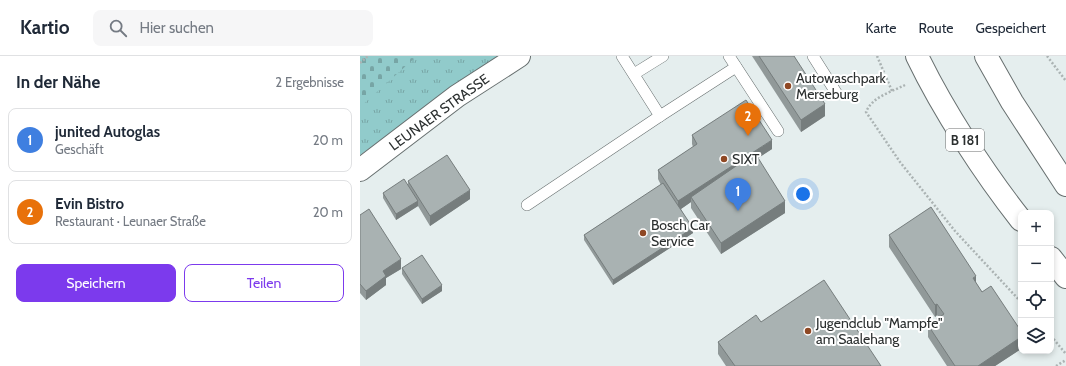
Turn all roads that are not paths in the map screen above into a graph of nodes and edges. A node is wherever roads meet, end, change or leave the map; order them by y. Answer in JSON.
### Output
{"nodes":[{"id":1,"x":519,"y":56,"type":"edge"},
{"id":2,"x":622,"y":56,"type":"edge"},
{"id":3,"x":663,"y":56,"type":"edge"},
{"id":4,"x":729,"y":56,"type":"edge"},
{"id":5,"x":813,"y":56,"type":"edge"},
{"id":6,"x":986,"y":56,"type":"edge"},
{"id":7,"x":921,"y":65,"type":"edge"},
{"id":8,"x":736,"y":67,"type":"junction"},
{"id":9,"x":634,"y":74,"type":"junction"},
{"id":10,"x":837,"y":94,"type":"dead end"},
{"id":11,"x":660,"y":116,"type":"junction"},
{"id":12,"x":778,"y":131,"type":"dead end"},
{"id":13,"x":360,"y":170,"type":"edge"},
{"id":14,"x":1066,"y":185,"type":"edge"},
{"id":15,"x":527,"y":205,"type":"dead end"},
{"id":16,"x":1018,"y":216,"type":"edge"},
{"id":17,"x":1054,"y":262,"type":"edge"},
{"id":18,"x":1065,"y":276,"type":"edge"}],
"edges":[{"from":1,"to":13,"type":"main road","name":"LEUNAER STRASSE"},
{"from":2,"to":9,"type":"lane"},
{"from":3,"to":9,"type":"lane"},
{"from":4,"to":8,"type":"lane"},
{"from":5,"to":10,"type":"lane"},
{"from":6,"to":14,"type":"main road"},
{"from":7,"to":16,"type":"main road","number":"B 181"},
{"from":8,"to":11,"type":"lane"},
{"from":8,"to":12,"type":"lane"},
{"from":9,"to":11,"type":"lane"},
{"from":11,"to":15,"type":"lane"},
{"from":17,"to":18,"type":"main road"}]}
